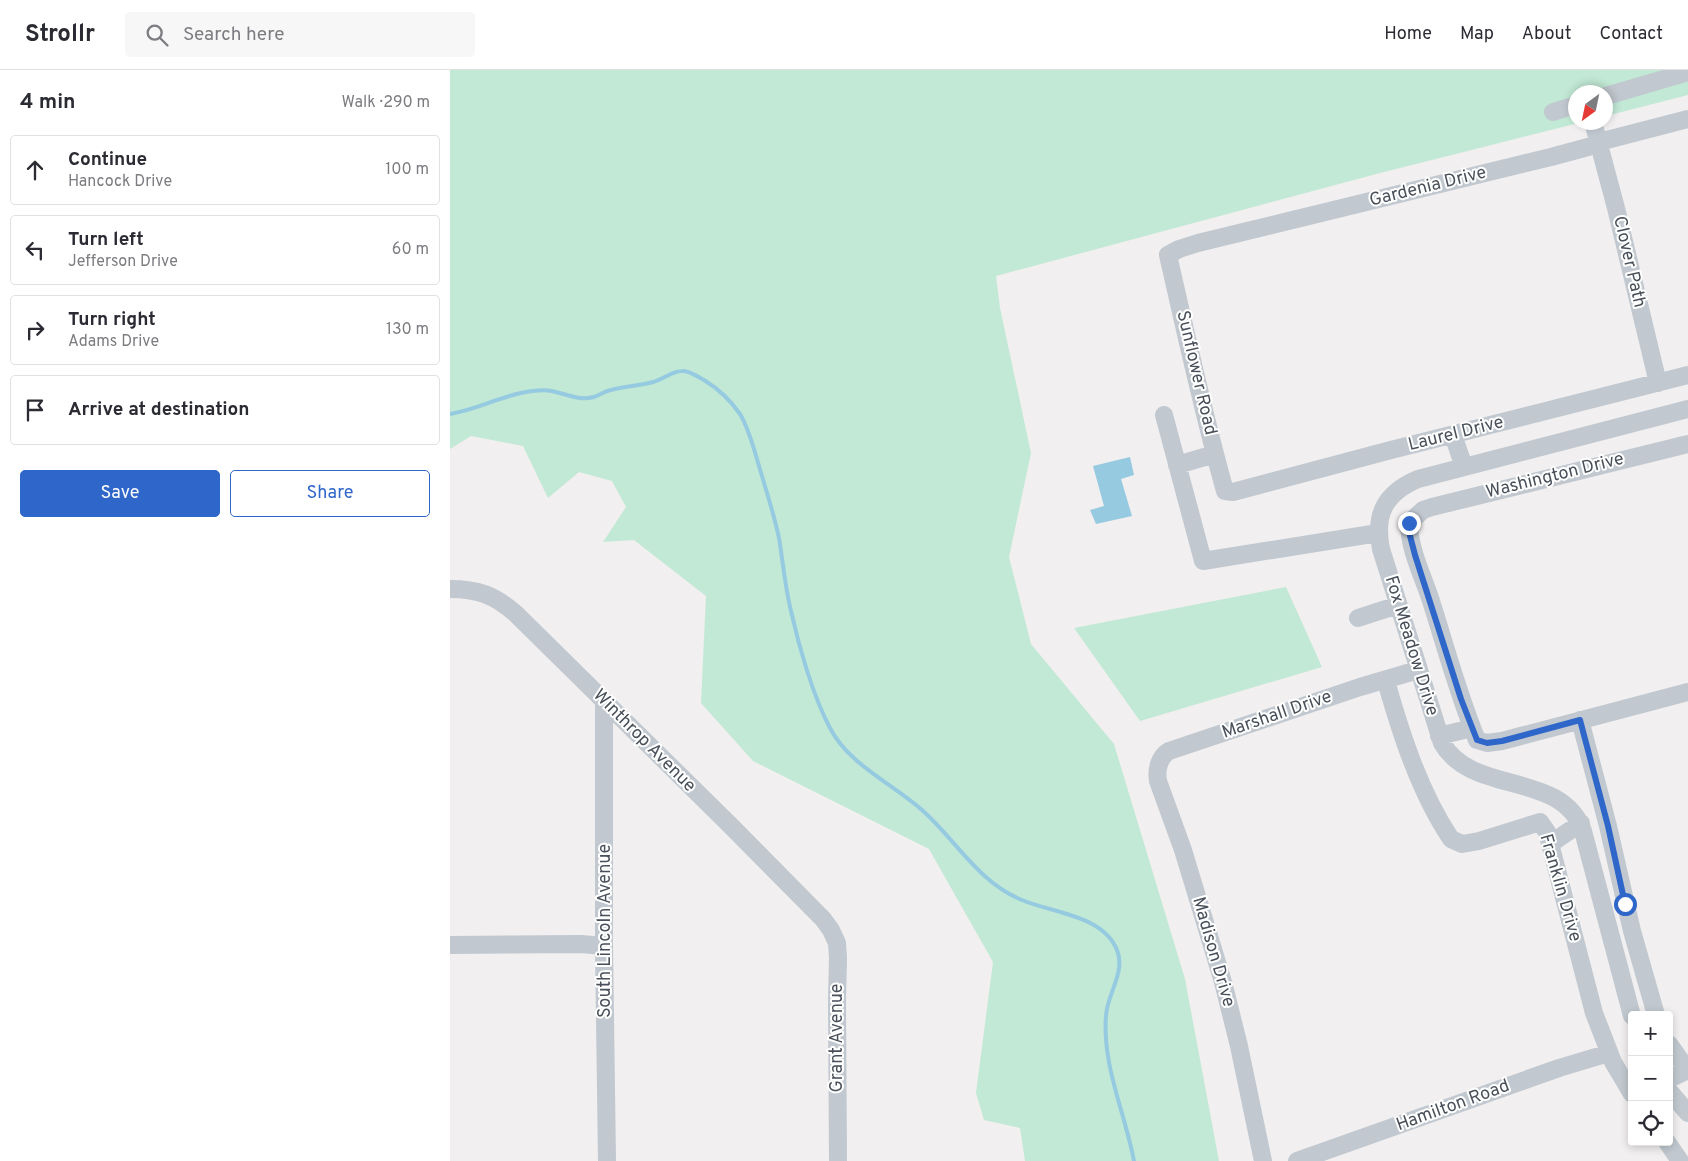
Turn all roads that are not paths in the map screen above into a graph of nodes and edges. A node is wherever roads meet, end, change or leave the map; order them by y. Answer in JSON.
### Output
{"nodes":[{"id":1,"x":1688,"y":72,"type":"edge"},
{"id":2,"x":1613,"y":94,"type":"edge"},
{"id":3,"x":1568,"y":107,"type":"edge"},
{"id":4,"x":1553,"y":112,"type":"dead end"},
{"id":5,"x":1688,"y":120,"type":"edge"},
{"id":6,"x":1595,"y":130,"type":"edge"},
{"id":7,"x":1599,"y":142,"type":"junction"},
{"id":8,"x":1168,"y":255,"type":"joint"},
{"id":9,"x":1688,"y":375,"type":"edge"},
{"id":10,"x":1658,"y":383,"type":"junction"},
{"id":11,"x":1688,"y":409,"type":"edge"},
{"id":12,"x":1164,"y":415,"type":"dead end"},
{"id":13,"x":1453,"y":435,"type":"junction"},
{"id":14,"x":1688,"y":444,"type":"edge"},
{"id":15,"x":1215,"y":454,"type":"junction"},
{"id":16,"x":1177,"y":465,"type":"junction"},
{"id":17,"x":1464,"y":467,"type":"junction"},
{"id":18,"x":1225,"y":491,"type":"joint"},
{"id":19,"x":1378,"y":533,"type":"junction"},
{"id":20,"x":450,"y":589,"type":"edge"},
{"id":21,"x":1398,"y":605,"type":"junction"},
{"id":22,"x":1358,"y":618,"type":"dead end"},
{"id":23,"x":1418,"y":670,"type":"junction"},
{"id":24,"x":1386,"y":680,"type":"junction"},
{"id":25,"x":1688,"y":692,"type":"edge"},
{"id":26,"x":604,"y":702,"type":"junction"},
{"id":27,"x":1580,"y":720,"type":"junction"},
{"id":28,"x":1475,"y":734,"type":"junction"},
{"id":29,"x":1439,"y":736,"type":"junction"},
{"id":30,"x":1169,"y":751,"type":"joint"},
{"id":31,"x":1581,"y":823,"type":"junction"},
{"id":32,"x":1550,"y":844,"type":"junction"},
{"id":33,"x":823,"y":919,"type":"joint"},
{"id":34,"x":450,"y":945,"type":"edge"},
{"id":35,"x":604,"y":946,"type":"junction"},
{"id":36,"x":1631,"y":1011,"type":"edge"},
{"id":37,"x":1655,"y":1011,"type":"edge"},
{"id":38,"x":1673,"y":1050,"type":"edge"},
{"id":39,"x":1609,"y":1053,"type":"junction"},
{"id":40,"x":1688,"y":1071,"type":"edge"},
{"id":41,"x":1673,"y":1077,"type":"edge"},
{"id":42,"x":1628,"y":1088,"type":"edge"},
{"id":43,"x":1673,"y":1096,"type":"edge"},
{"id":44,"x":1688,"y":1113,"type":"edge"},
{"id":45,"x":1670,"y":1146,"type":"edge"},
{"id":46,"x":607,"y":1161,"type":"edge"},
{"id":47,"x":838,"y":1161,"type":"edge"},
{"id":48,"x":1263,"y":1161,"type":"edge"},
{"id":49,"x":1297,"y":1161,"type":"edge"},
{"id":50,"x":1680,"y":1161,"type":"edge"}],
"edges":[{"from":1,"to":2,"type":"street"},
{"from":3,"to":4,"type":"street"},
{"from":5,"to":7,"type":"street","name":"Gardenia Drive"},
{"from":6,"to":7,"type":"street","name":"Clover Path"},
{"from":7,"to":8,"type":"street","name":"Gardenia Drive"},
{"from":7,"to":10,"type":"street","name":"Clover Path"},
{"from":8,"to":15,"type":"street","name":"Sunflower Road"},
{"from":9,"to":10,"type":"street","name":"Laurel Drive"},
{"from":10,"to":13,"type":"street","name":"Laurel Drive"},
{"from":11,"to":17,"type":"street","name":"Fox Meadow Drive"},
{"from":12,"to":16,"type":"street"},
{"from":13,"to":17,"type":"street"},
{"from":13,"to":18,"type":"street","name":"Laurel Drive"},
{"from":14,"to":28,"type":"street","name":"Washington Drive"},
{"from":15,"to":16,"type":"street"},
{"from":15,"to":18,"type":"street","name":"Sunflower Road"},
{"from":16,"to":19,"type":"street"},
{"from":17,"to":19,"type":"street","name":"Fox Meadow Drive"},
{"from":19,"to":21,"type":"street","name":"Fox Meadow Drive"},
{"from":20,"to":26,"type":"street","name":"Winthrop Avenue"},
{"from":21,"to":22,"type":"street"},
{"from":21,"to":23,"type":"street","name":"Fox Meadow Drive"},
{"from":23,"to":24,"type":"street"},
{"from":23,"to":29,"type":"street","name":"Fox Meadow Drive"},
{"from":24,"to":30,"type":"street","name":"Marshall Drive"},
{"from":24,"to":32,"type":"street","name":"Franklin Drive"},
{"from":25,"to":27,"type":"street"},
{"from":26,"to":33,"type":"street","name":"Winthrop Avenue"},
{"from":26,"to":35,"type":"street","name":"South Lincoln Avenue"},
{"from":27,"to":28,"type":"street"},
{"from":27,"to":37,"type":"street"},
{"from":28,"to":29,"type":"street"},
{"from":29,"to":31,"type":"street","name":"Fox Meadow Drive"},
{"from":30,"to":48,"type":"street","name":"Madison Drive"},
{"from":31,"to":32,"type":"street"},
{"from":31,"to":36,"type":"street","name":"Fox Meadow Drive"},
{"from":32,"to":39,"type":"street","name":"Franklin Drive"},
{"from":33,"to":47,"type":"street","name":"Grant Avenue"},
{"from":34,"to":35,"type":"street"},
{"from":35,"to":46,"type":"street","name":"South Lincoln Avenue"},
{"from":38,"to":40,"type":"street"},
{"from":39,"to":42,"type":"street","name":"Franklin Drive"},
{"from":39,"to":49,"type":"street","name":"Hamilton Road"},
{"from":40,"to":41,"type":"street"},
{"from":43,"to":44,"type":"street"},
{"from":45,"to":50,"type":"street"}]}
